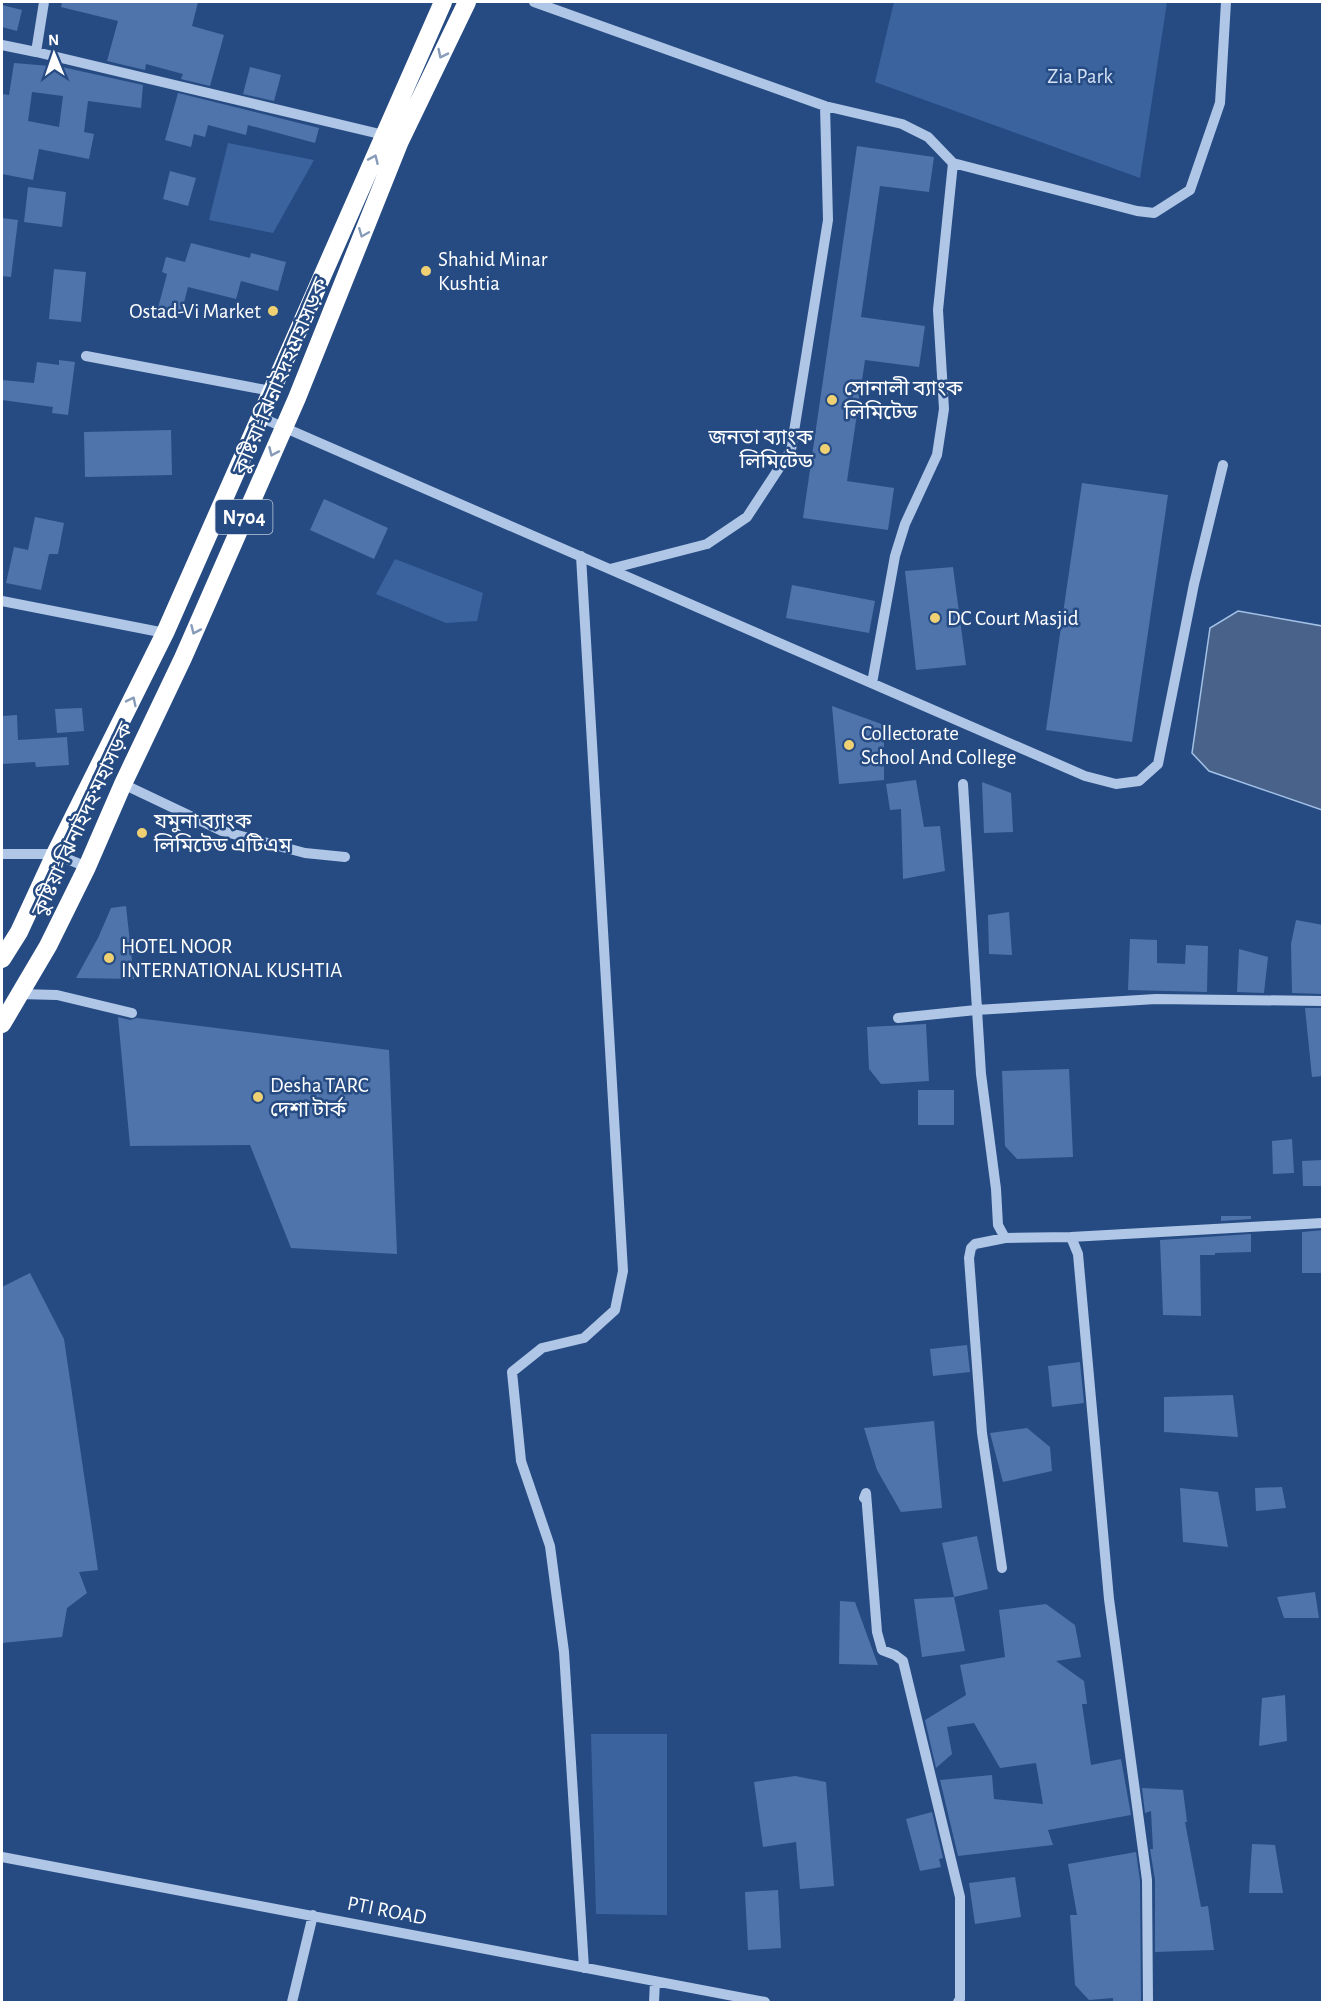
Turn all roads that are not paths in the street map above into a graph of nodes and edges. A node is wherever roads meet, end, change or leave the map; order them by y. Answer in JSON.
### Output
{"nodes":[{"id":1,"x":44,"y":2,"type":"edge"},
{"id":2,"x":443,"y":2,"type":"edge"},
{"id":3,"x":467,"y":2,"type":"edge"},
{"id":4,"x":534,"y":2,"type":"edge"},
{"id":5,"x":1226,"y":2,"type":"edge"},
{"id":6,"x":2,"y":45,"type":"edge"},
{"id":7,"x":36,"y":52,"type":"junction"},
{"id":8,"x":825,"y":106,"type":"junction"},
{"id":9,"x":384,"y":135,"type":"junction"},
{"id":10,"x":953,"y":163,"type":"junction"},
{"id":11,"x":86,"y":356,"type":"dead end"},
{"id":12,"x":271,"y":391,"type":"junction"},
{"id":13,"x":260,"y":417,"type":"junction"},
{"id":14,"x":284,"y":427,"type":"junction"},
{"id":15,"x":1223,"y":465,"type":"dead end"},
{"id":16,"x":581,"y":556,"type":"junction"},
{"id":17,"x":610,"y":569,"type":"junction"},
{"id":18,"x":2,"y":600,"type":"edge"},
{"id":19,"x":165,"y":633,"type":"junction"},
{"id":20,"x":872,"y":683,"type":"junction"},
{"id":21,"x":123,"y":784,"type":"junction"},
{"id":22,"x":963,"y":784,"type":"dead end"},
{"id":23,"x":2,"y":854,"type":"edge"},
{"id":24,"x":55,"y":854,"type":"junction"},
{"id":25,"x":345,"y":857,"type":"dead end"},
{"id":26,"x":87,"y":867,"type":"junction"},
{"id":27,"x":2,"y":959,"type":"edge"},
{"id":28,"x":20,"y":994,"type":"junction"},
{"id":29,"x":1323,"y":1001,"type":"edge"},
{"id":30,"x":976,"y":1010,"type":"junction"},
{"id":31,"x":132,"y":1013,"type":"dead end"},
{"id":32,"x":898,"y":1018,"type":"dead end"},
{"id":33,"x":2,"y":1024,"type":"edge"},
{"id":34,"x":1323,"y":1223,"type":"edge"},
{"id":35,"x":1071,"y":1237,"type":"junction"},
{"id":36,"x":1005,"y":1238,"type":"junction"},
{"id":37,"x":864,"y":1498,"type":"dead end"},
{"id":38,"x":1002,"y":1568,"type":"dead end"},
{"id":39,"x":2,"y":1857,"type":"edge"},
{"id":40,"x":312,"y":1915,"type":"junction"},
{"id":41,"x":584,"y":1968,"type":"junction"},
{"id":42,"x":655,"y":1981,"type":"junction"},
{"id":43,"x":292,"y":2002,"type":"edge"},
{"id":44,"x":654,"y":2002,"type":"edge"},
{"id":45,"x":765,"y":2002,"type":"edge"},
{"id":46,"x":958,"y":2002,"type":"edge"},
{"id":47,"x":1148,"y":2002,"type":"edge"}],
"edges":[{"from":1,"to":7,"type":"street"},
{"from":2,"to":9,"type":"highway","name":"কুষ্টিয়া-ঝিনাইদহ মহাসড়ক","number":"N704"},
{"from":3,"to":14,"type":"highway","name":"কুষ্টিয়া-ঝিনাইদহ মহাসড়ক","number":"N704","one_way":true},
{"from":4,"to":8,"type":"street"},
{"from":5,"to":10,"type":"street"},
{"from":6,"to":7,"type":"street"},
{"from":7,"to":9,"type":"street"},
{"from":8,"to":10,"type":"street"},
{"from":8,"to":17,"type":"street"},
{"from":12,"to":9,"type":"highway","name":"কুষ্টিয়া-ঝিনাইদহ মহাসড়ক","number":"N704","one_way":true},
{"from":10,"to":20,"type":"street"},
{"from":11,"to":12,"type":"street"},
{"from":12,"to":13,"type":"highway","name":"কুষ্টিয়া-ঝিনাইদহ মহাসড়ক","number":"N704"},
{"from":13,"to":14,"type":"street"},
{"from":13,"to":19,"type":"highway","name":"কুষ্টিয়া-ঝিনাইদহ মহাসড়ক","number":"N704"},
{"from":14,"to":16,"type":"street"},
{"from":14,"to":21,"type":"highway","name":"কুষ্টিয়া-ঝিনাইদহ মহাসড়ক","number":"N704","one_way":true},
{"from":15,"to":20,"type":"street"},
{"from":16,"to":17,"type":"street"},
{"from":16,"to":41,"type":"street"},
{"from":17,"to":20,"type":"street"},
{"from":18,"to":19,"type":"street"},
{"from":24,"to":19,"type":"highway","name":"কুষ্টিয়া-ঝিনাইদহ মহাসড়ক","number":"N704","one_way":true},
{"from":21,"to":25,"type":"street"},
{"from":21,"to":26,"type":"highway","name":"কুষ্টিয়া-ঝিনাইদহ মহাসড়ক","number":"N704"},
{"from":22,"to":30,"type":"street"},
{"from":23,"to":24,"type":"street"},
{"from":24,"to":26,"type":"street"},
{"from":24,"to":27,"type":"highway","name":"কুষ্টিয়া-ঝিনাইদহ মহাসড়ক","number":"N704"},
{"from":26,"to":28,"type":"highway","name":"কুষ্টিয়া-ঝিনাইদহ মহাসড়ক","number":"N704"},
{"from":28,"to":31,"type":"street"},
{"from":28,"to":33,"type":"highway","name":"কুষ্টিয়া-ঝিনাইদহ মহাসড়ক","number":"N704"},
{"from":29,"to":30,"type":"street"},
{"from":30,"to":32,"type":"street"},
{"from":30,"to":36,"type":"street"},
{"from":34,"to":35,"type":"street"},
{"from":35,"to":36,"type":"street"},
{"from":35,"to":47,"type":"street"},
{"from":36,"to":38,"type":"street"},
{"from":37,"to":46,"type":"street"},
{"from":39,"to":40,"type":"street","name":"PTI ROAD"},
{"from":40,"to":41,"type":"street","name":"PTI ROAD"},
{"from":40,"to":43,"type":"street"},
{"from":41,"to":42,"type":"street","name":"PTI ROAD"},
{"from":42,"to":44,"type":"street"},
{"from":42,"to":45,"type":"street","name":"PTI ROAD"}]}
